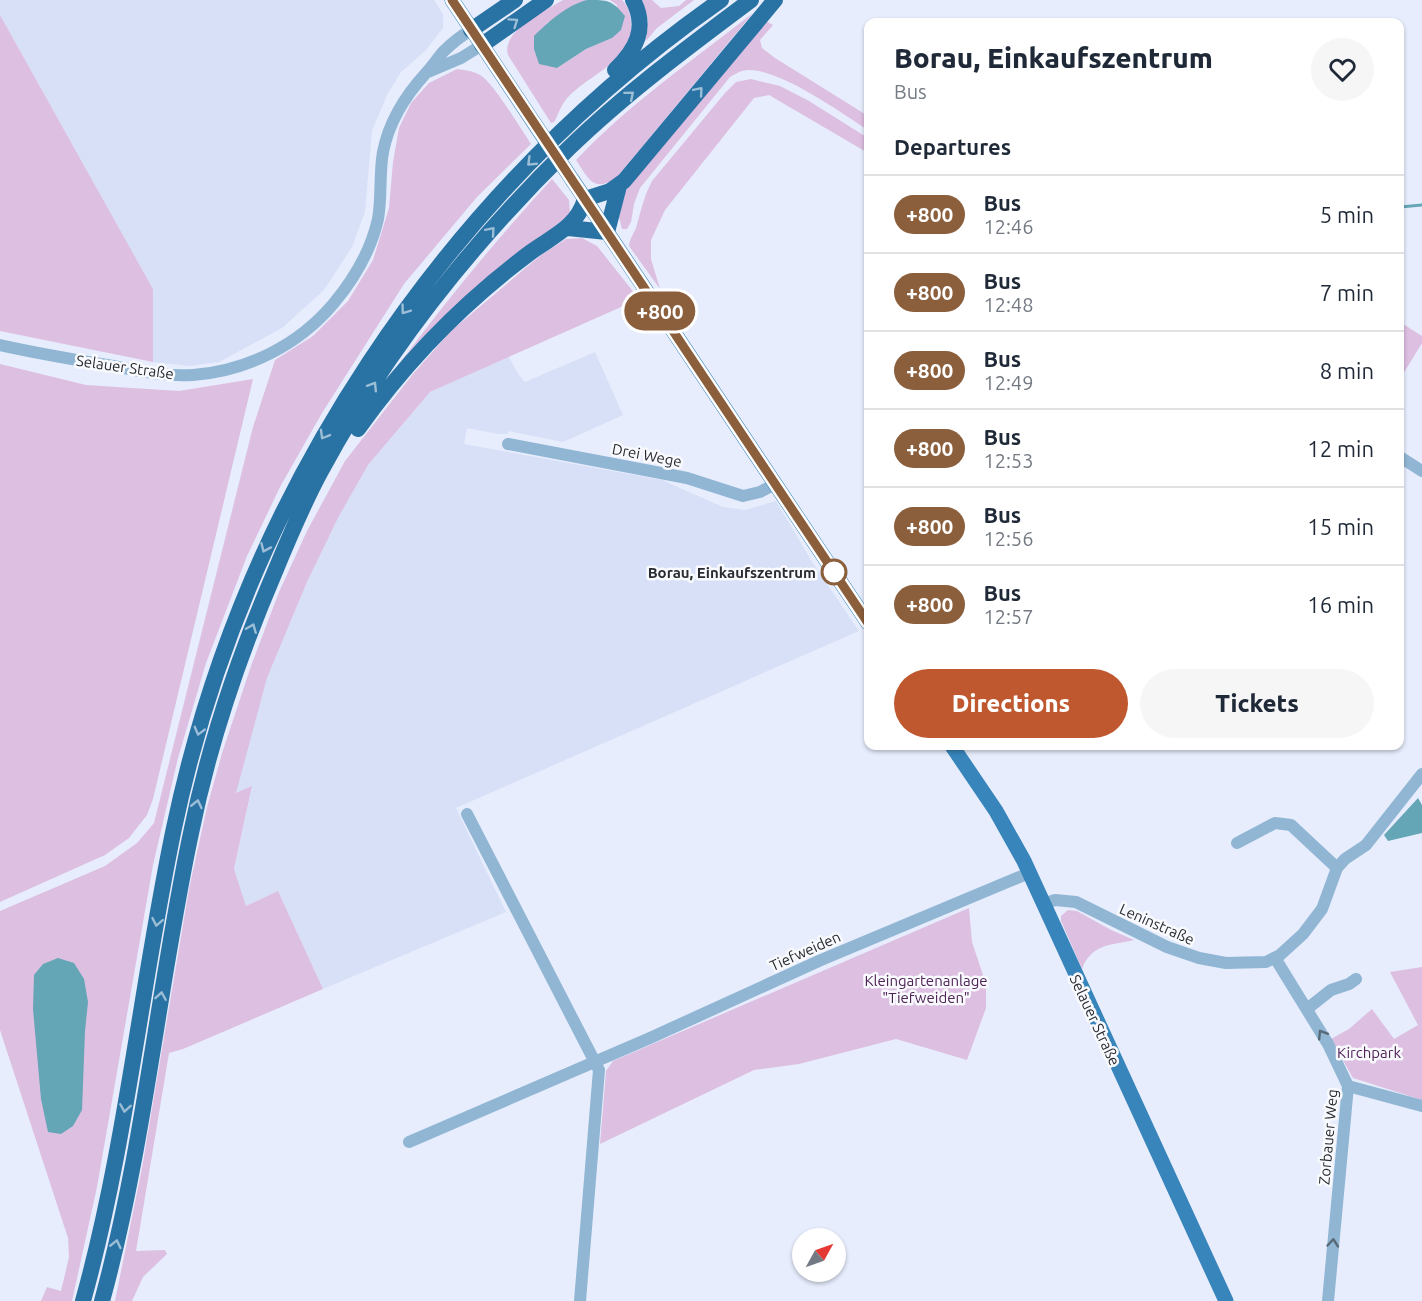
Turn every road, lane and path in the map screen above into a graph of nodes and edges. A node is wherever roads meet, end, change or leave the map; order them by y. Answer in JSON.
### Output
{"nodes":[{"id":1,"x":452,"y":0,"type":"edge"},
{"id":2,"x":516,"y":0,"type":"edge"},
{"id":3,"x":546,"y":0,"type":"edge"},
{"id":4,"x":633,"y":0,"type":"edge"},
{"id":5,"x":721,"y":0,"type":"edge"},
{"id":6,"x":751,"y":0,"type":"edge"},
{"id":7,"x":775,"y":0,"type":"edge"},
{"id":8,"x":471,"y":30,"type":"junction"},
{"id":9,"x":482,"y":45,"type":"junction"},
{"id":10,"x":427,"y":72,"type":"junction"},
{"id":11,"x":588,"y":106,"type":"junction"},
{"id":12,"x":619,"y":186,"type":"junction"},
{"id":13,"x":585,"y":199,"type":"junction"},
{"id":14,"x":568,"y":228,"type":"junction"},
{"id":15,"x":607,"y":232,"type":"junction"},
{"id":16,"x":0,"y":345,"type":"edge"},
{"id":17,"x":508,"y":444,"type":"dead end"},
{"id":18,"x":1404,"y":460,"type":"edge"},
{"id":19,"x":1422,"y":471,"type":"edge"},
{"id":20,"x":321,"y":472,"type":"junction"},
{"id":21,"x":775,"y":484,"type":"junction"},
{"id":22,"x":864,"y":615,"type":"edge"},
{"id":23,"x":955,"y":750,"type":"edge"},
{"id":24,"x":1422,"y":774,"type":"edge"},
{"id":25,"x":467,"y":814,"type":"dead end"},
{"id":26,"x":1237,"y":843,"type":"dead end"},
{"id":27,"x":1337,"y":868,"type":"junction"},
{"id":28,"x":1029,"y":873,"type":"junction"},
{"id":29,"x":1043,"y":904,"type":"junction"},
{"id":30,"x":1275,"y":958,"type":"junction"},
{"id":31,"x":1356,"y":979,"type":"dead end"},
{"id":32,"x":1306,"y":1009,"type":"junction"},
{"id":33,"x":595,"y":1062,"type":"junction"},
{"id":34,"x":1348,"y":1086,"type":"junction"},
{"id":35,"x":1422,"y":1106,"type":"edge"},
{"id":36,"x":409,"y":1142,"type":"dead end"},
{"id":37,"x":83,"y":1301,"type":"edge"},
{"id":38,"x":102,"y":1301,"type":"edge"},
{"id":39,"x":580,"y":1301,"type":"edge"},
{"id":40,"x":1226,"y":1301,"type":"edge"},
{"id":41,"x":1328,"y":1301,"type":"edge"}],
"edges":[{"from":1,"to":8,"type":"main road"},
{"from":2,"to":8,"type":"highway"},
{"from":9,"to":3,"type":"highway","one_way":true},
{"from":4,"to":11,"type":"highway"},
{"from":5,"to":11,"type":"highway"},
{"from":20,"to":6,"type":"highway","one_way":true},
{"from":12,"to":7,"type":"highway","one_way":true},
{"from":8,"to":9,"type":"main road"},
{"from":8,"to":10,"type":"street","name":"Selauer Straße"},
{"from":9,"to":10,"type":"street","name":"Selauer Straße"},
{"from":9,"to":13,"type":"main road","bridge":true},
{"from":10,"to":16,"type":"street","name":"Selauer Straße"},
{"from":11,"to":37,"type":"highway","one_way":true},
{"from":12,"to":13,"type":"highway"},
{"from":12,"to":15,"type":"highway"},
{"from":13,"to":14,"type":"highway"},
{"from":13,"to":15,"type":"main road"},
{"from":14,"to":15,"type":"highway"},
{"from":14,"to":20,"type":"highway"},
{"from":15,"to":21,"type":"main road"},
{"from":17,"to":21,"type":"street","name":"Drei Wege"},
{"from":18,"to":19,"type":"street"},
{"from":38,"to":20,"type":"highway","one_way":true},
{"from":21,"to":22,"type":"main road"},
{"from":23,"to":28,"type":"main road","name":"Selauer Straße"},
{"from":24,"to":27,"type":"street"},
{"from":25,"to":33,"type":"street"},
{"from":26,"to":27,"type":"street"},
{"from":27,"to":30,"type":"street","name":"Leninstraße"},
{"from":28,"to":29,"type":"main road","name":"Selauer Straße"},
{"from":28,"to":33,"type":"street","name":"Tiefweiden"},
{"from":29,"to":30,"type":"street","name":"Leninstraße"},
{"from":29,"to":40,"type":"main road","name":"Selauer Straße"},
{"from":30,"to":32,"type":"street","name":"Zorbauer Weg"},
{"from":31,"to":32,"type":"street"},
{"from":34,"to":32,"type":"street","name":"Zorbauer Weg","one_way":true},
{"from":33,"to":36,"type":"street","name":"Tiefweiden"},
{"from":33,"to":39,"type":"street"},
{"from":34,"to":35,"type":"street"},
{"from":41,"to":34,"type":"street","name":"Zorbauer Weg","one_way":true}]}
